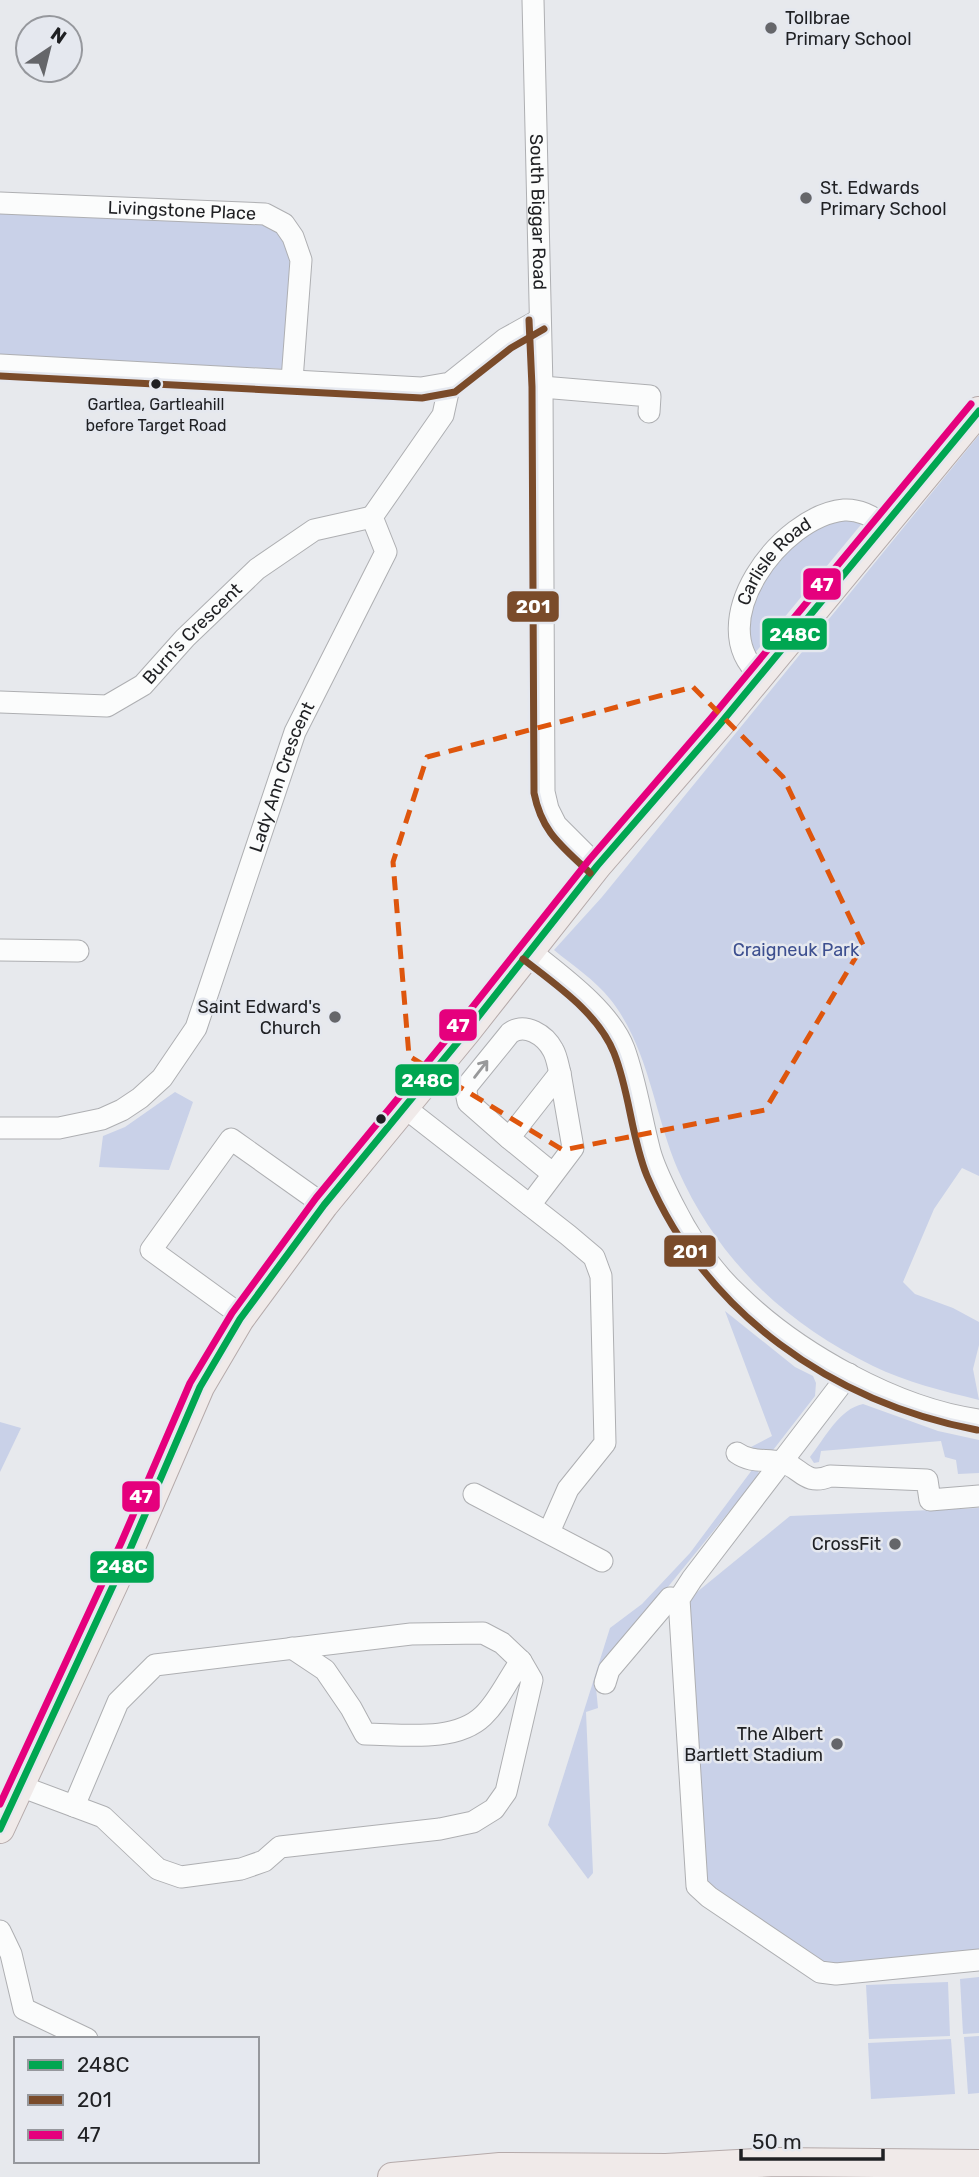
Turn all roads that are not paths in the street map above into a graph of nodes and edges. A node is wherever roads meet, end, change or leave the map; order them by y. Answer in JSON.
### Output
{"nodes":[{"id":1,"x":533,"y":0,"type":"edge"},
{"id":2,"x":0,"y":203,"type":"edge"},
{"id":3,"x":539,"y":320,"type":"junction"},
{"id":4,"x":0,"y":365,"type":"edge"},
{"id":5,"x":292,"y":380,"type":"junction"},
{"id":6,"x":450,"y":383,"type":"junction"},
{"id":7,"x":542,"y":387,"type":"junction"},
{"id":8,"x":649,"y":412,"type":"dead end"},
{"id":9,"x":977,"y":415,"type":"edge"},
{"id":10,"x":372,"y":517,"type":"junction"},
{"id":11,"x":883,"y":524,"type":"junction"},
{"id":12,"x":760,"y":675,"type":"junction"},
{"id":13,"x":0,"y":702,"type":"edge"},
{"id":14,"x":597,"y":866,"type":"junction"},
{"id":15,"x":0,"y":950,"type":"edge"},
{"id":16,"x":78,"y":951,"type":"dead end"},
{"id":17,"x":530,"y":951,"type":"junction"},
{"id":18,"x":560,"y":1073,"type":"junction"},
{"id":19,"x":404,"y":1107,"type":"junction"},
{"id":20,"x":0,"y":1128,"type":"edge"},
{"id":21,"x":509,"y":1138,"type":"junction"},
{"id":22,"x":553,"y":1174,"type":"junction"},
{"id":23,"x":324,"y":1205,"type":"junction"},
{"id":24,"x":530,"y":1205,"type":"junction"},
{"id":25,"x":242,"y":1316,"type":"junction"},
{"id":26,"x":849,"y":1374,"type":"junction"},
{"id":27,"x":979,"y":1420,"type":"edge"},
{"id":28,"x":737,"y":1453,"type":"dead end"},
{"id":29,"x":783,"y":1462,"type":"junction"},
{"id":30,"x":474,"y":1494,"type":"dead end"},
{"id":31,"x":979,"y":1496,"type":"edge"},
{"id":32,"x":549,"y":1532,"type":"junction"},
{"id":33,"x":602,"y":1561,"type":"dead end"},
{"id":34,"x":679,"y":1599,"type":"junction"},
{"id":35,"x":292,"y":1648,"type":"junction"},
{"id":36,"x":521,"y":1661,"type":"junction"},
{"id":37,"x":604,"y":1683,"type":"dead end"},
{"id":38,"x":20,"y":1786,"type":"junction"},
{"id":39,"x":74,"y":1806,"type":"junction"},
{"id":40,"x":0,"y":1829,"type":"edge"},
{"id":41,"x":0,"y":1931,"type":"edge"},
{"id":42,"x":979,"y":1960,"type":"edge"},
{"id":43,"x":83,"y":2037,"type":"edge"},
{"id":44,"x":979,"y":2164,"type":"edge"},
{"id":45,"x":748,"y":2170,"type":"edge"},
{"id":46,"x":918,"y":2170,"type":"edge"},
{"id":47,"x":528,"y":2172,"type":"edge"},
{"id":48,"x":666,"y":2172,"type":"edge"},
{"id":49,"x":392,"y":2177,"type":"edge"}],
"edges":[{"from":1,"to":3,"type":"street","name":"South Biggar Road"},
{"from":2,"to":5,"type":"street","name":"Livingstone Place"},
{"from":3,"to":6,"type":"street"},
{"from":3,"to":7,"type":"street","name":"South Biggar Road"},
{"from":4,"to":5,"type":"street"},
{"from":5,"to":6,"type":"street"},
{"from":6,"to":10,"type":"street"},
{"from":7,"to":8,"type":"street"},
{"from":7,"to":14,"type":"street","name":"South Biggar Road"},
{"from":9,"to":11,"type":"main road"},
{"from":10,"to":13,"type":"street","name":"Burn's Crescent"},
{"from":10,"to":20,"type":"street","name":"Lady Ann Crescent"},
{"from":11,"to":12,"type":"main road"},
{"from":11,"to":12,"type":"street","name":"Carlisle Road"},
{"from":12,"to":14,"type":"main road"},
{"from":14,"to":17,"type":"main road"},
{"from":15,"to":16,"type":"street"},
{"from":17,"to":19,"type":"main road"},
{"from":17,"to":26,"type":"street"},
{"from":18,"to":21,"type":"street"},
{"from":21,"to":18,"type":"street","one_way":true},
{"from":18,"to":22,"type":"street"},
{"from":19,"to":23,"type":"main road"},
{"from":19,"to":24,"type":"street"},
{"from":21,"to":22,"type":"street"},
{"from":22,"to":24,"type":"street"},
{"from":23,"to":25,"type":"main road"},
{"from":23,"to":25,"type":"street"},
{"from":24,"to":32,"type":"street"},
{"from":25,"to":38,"type":"main road"},
{"from":26,"to":27,"type":"street"},
{"from":26,"to":29,"type":"street"},
{"from":28,"to":29,"type":"street"},
{"from":29,"to":31,"type":"street"},
{"from":29,"to":34,"type":"street"},
{"from":30,"to":32,"type":"street"},
{"from":32,"to":33,"type":"street"},
{"from":34,"to":37,"type":"street"},
{"from":34,"to":42,"type":"street"},
{"from":35,"to":36,"type":"street"},
{"from":35,"to":36,"type":"street"},
{"from":35,"to":39,"type":"street"},
{"from":36,"to":39,"type":"street"},
{"from":38,"to":39,"type":"street"},
{"from":38,"to":40,"type":"main road"},
{"from":41,"to":43,"type":"street"},
{"from":44,"to":46,"type":"main road"},
{"from":45,"to":46,"type":"main road"},
{"from":45,"to":48,"type":"main road"},
{"from":47,"to":48,"type":"main road"},
{"from":47,"to":49,"type":"main road"}]}
